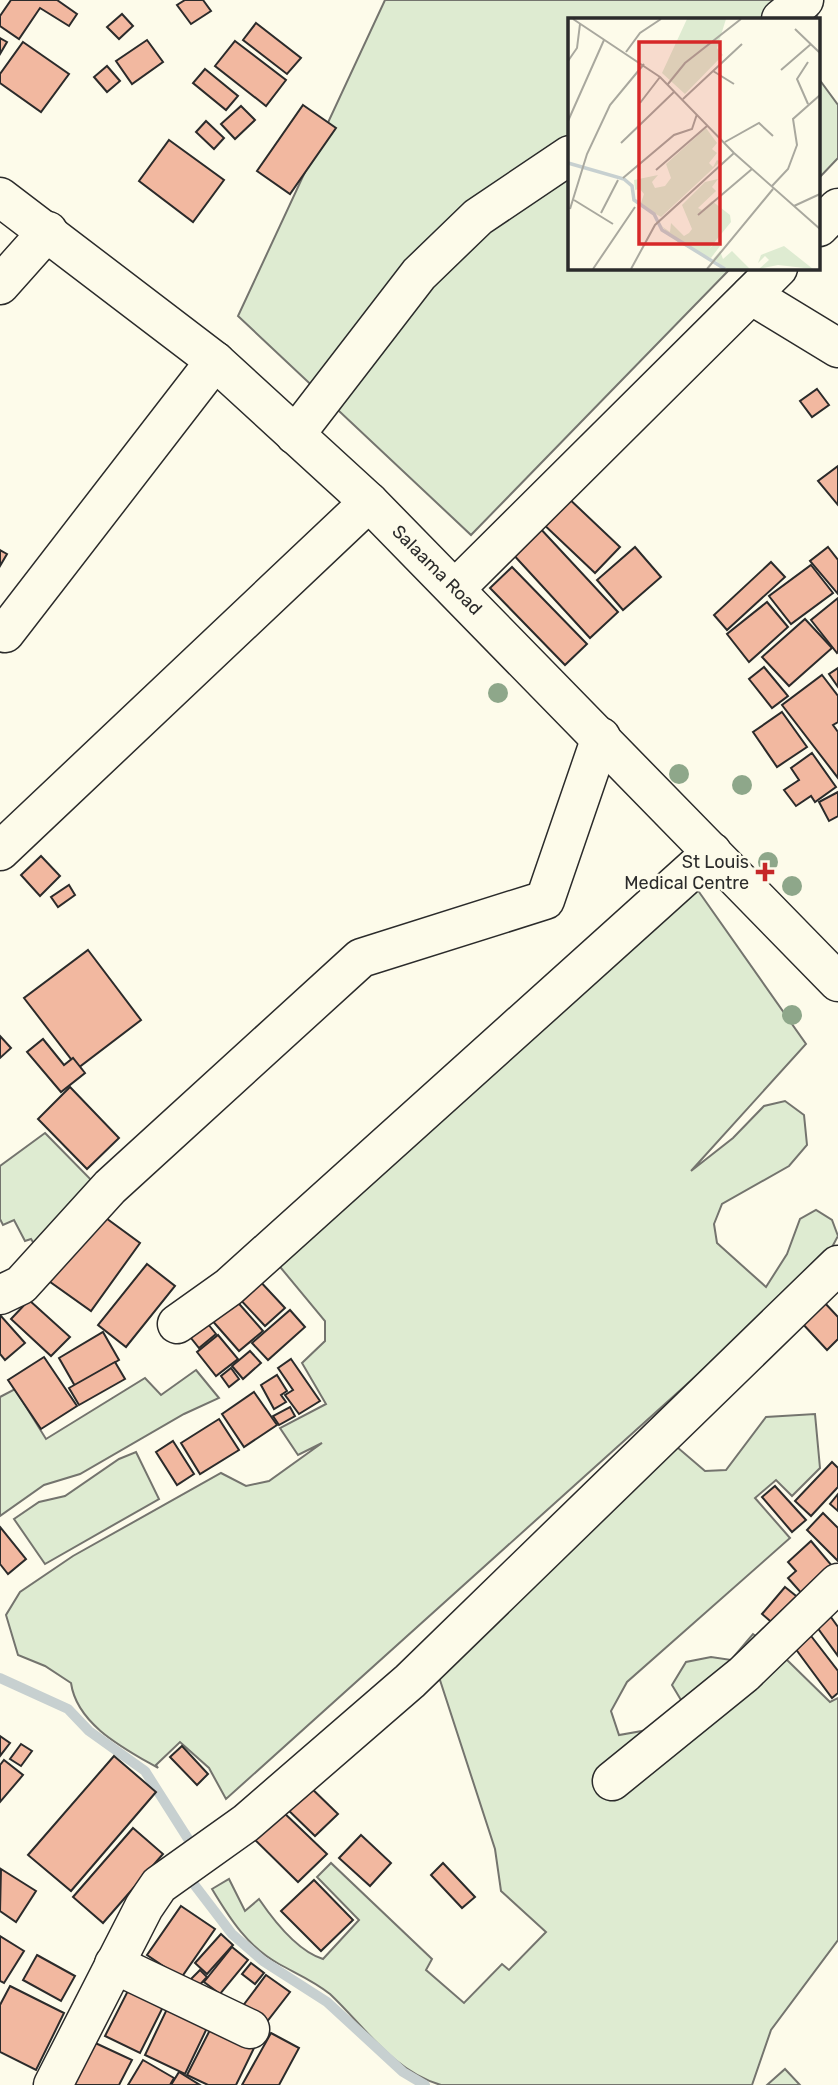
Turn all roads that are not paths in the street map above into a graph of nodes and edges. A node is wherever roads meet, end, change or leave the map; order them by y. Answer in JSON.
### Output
{"nodes":[{"id":1,"x":804,"y":0,"type":"edge"},
{"id":2,"x":782,"y":18,"type":"edge"},
{"id":3,"x":568,"y":156,"type":"edge"},
{"id":4,"x":0,"y":197,"type":"edge"},
{"id":5,"x":838,"y":208,"type":"edge"},
{"id":6,"x":820,"y":226,"type":"edge"},
{"id":7,"x":48,"y":231,"type":"junction"},
{"id":8,"x":776,"y":270,"type":"edge"},
{"id":9,"x":0,"y":285,"type":"edge"},
{"id":10,"x":751,"y":295,"type":"junction"},
{"id":11,"x":838,"y":348,"type":"edge"},
{"id":12,"x":215,"y":361,"type":"junction"},
{"id":13,"x":295,"y":435,"type":"junction"},
{"id":14,"x":369,"y":502,"type":"junction"},
{"id":15,"x":456,"y":588,"type":"junction"},
{"id":16,"x":5,"y":633,"type":"dead end"},
{"id":17,"x":601,"y":737,"type":"junction"},
{"id":18,"x":0,"y":851,"type":"edge"},
{"id":19,"x":712,"y":852,"type":"junction"},
{"id":20,"x":838,"y":982,"type":"edge"},
{"id":21,"x":838,"y":1265,"type":"edge"},
{"id":22,"x":0,"y":1295,"type":"edge"},
{"id":23,"x":177,"y":1324,"type":"dead end"},
{"id":24,"x":838,"y":1583,"type":"edge"},
{"id":25,"x":612,"y":1781,"type":"dead end"},
{"id":26,"x":114,"y":1964,"type":"junction"},
{"id":27,"x":250,"y":2029,"type":"dead end"},
{"id":28,"x":53,"y":2085,"type":"edge"}],
"edges":[{"from":1,"to":2,"type":"street"},
{"from":3,"to":13,"type":"street"},
{"from":4,"to":7,"type":"street","name":"Salaama Road"},
{"from":5,"to":6,"type":"street"},
{"from":7,"to":9,"type":"street"},
{"from":7,"to":12,"type":"street","name":"Salaama Road"},
{"from":8,"to":10,"type":"street"},
{"from":10,"to":11,"type":"street"},
{"from":10,"to":15,"type":"street"},
{"from":12,"to":13,"type":"street","name":"Salaama Road"},
{"from":12,"to":16,"type":"street"},
{"from":13,"to":14,"type":"street","name":"Salaama Road"},
{"from":14,"to":15,"type":"street","name":"Salaama Road"},
{"from":14,"to":18,"type":"street"},
{"from":15,"to":17,"type":"street","name":"Salaama Road"},
{"from":17,"to":19,"type":"street","name":"Salaama Road"},
{"from":17,"to":22,"type":"street"},
{"from":19,"to":20,"type":"street","name":"Salaama Road"},
{"from":19,"to":23,"type":"street"},
{"from":21,"to":26,"type":"street"},
{"from":24,"to":25,"type":"street"},
{"from":26,"to":27,"type":"street"},
{"from":26,"to":28,"type":"street"}]}
